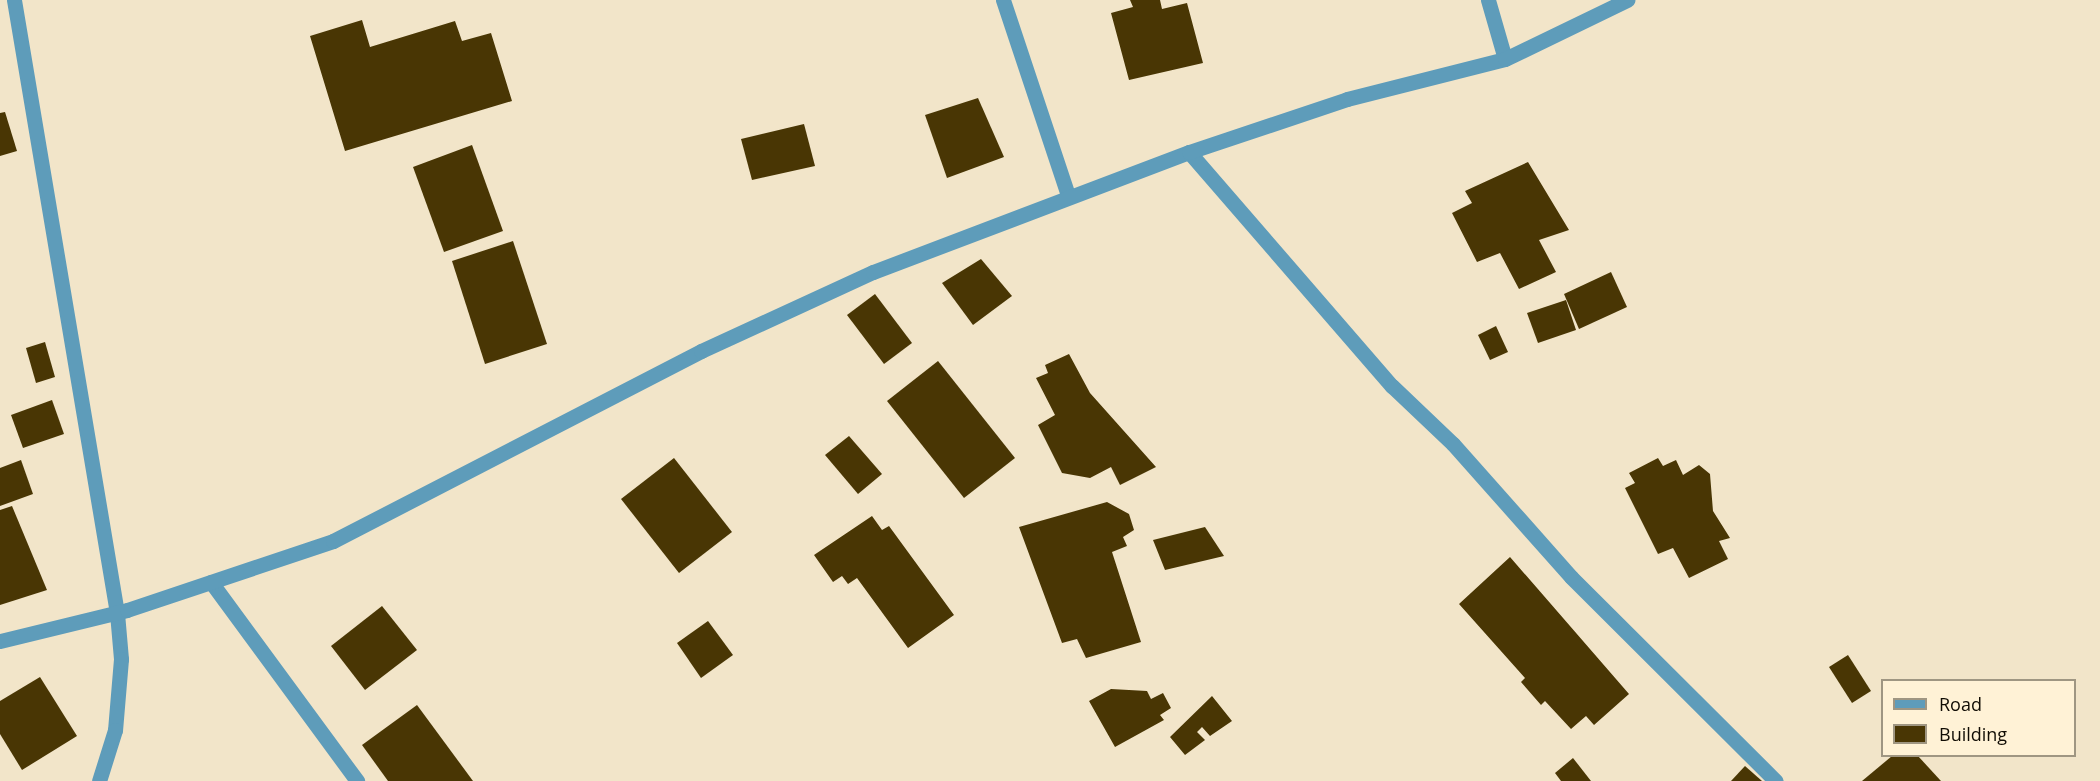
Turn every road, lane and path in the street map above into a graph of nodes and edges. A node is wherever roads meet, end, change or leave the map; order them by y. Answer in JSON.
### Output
{"nodes":[{"id":1,"x":14,"y":0,"type":"edge"},
{"id":2,"x":1003,"y":0,"type":"edge"},
{"id":3,"x":1488,"y":0,"type":"edge"},
{"id":4,"x":1627,"y":0,"type":"edge"},
{"id":5,"x":1505,"y":59,"type":"junction"},
{"id":6,"x":1188,"y":152,"type":"junction"},
{"id":7,"x":1068,"y":195,"type":"junction"},
{"id":8,"x":211,"y":582,"type":"junction"},
{"id":9,"x":117,"y":613,"type":"junction"},
{"id":10,"x":0,"y":641,"type":"edge"},
{"id":11,"x":99,"y":781,"type":"edge"},
{"id":12,"x":357,"y":781,"type":"edge"},
{"id":13,"x":1776,"y":781,"type":"edge"}],
"edges":[{"from":1,"to":9,"type":"street"},
{"from":2,"to":7,"type":"street"},
{"from":3,"to":5,"type":"street"},
{"from":4,"to":5,"type":"street"},
{"from":5,"to":6,"type":"street"},
{"from":6,"to":7,"type":"street"},
{"from":6,"to":13,"type":"street"},
{"from":7,"to":8,"type":"street"},
{"from":8,"to":9,"type":"street"},
{"from":8,"to":12,"type":"street"},
{"from":9,"to":10,"type":"street"},
{"from":9,"to":11,"type":"street"}]}
